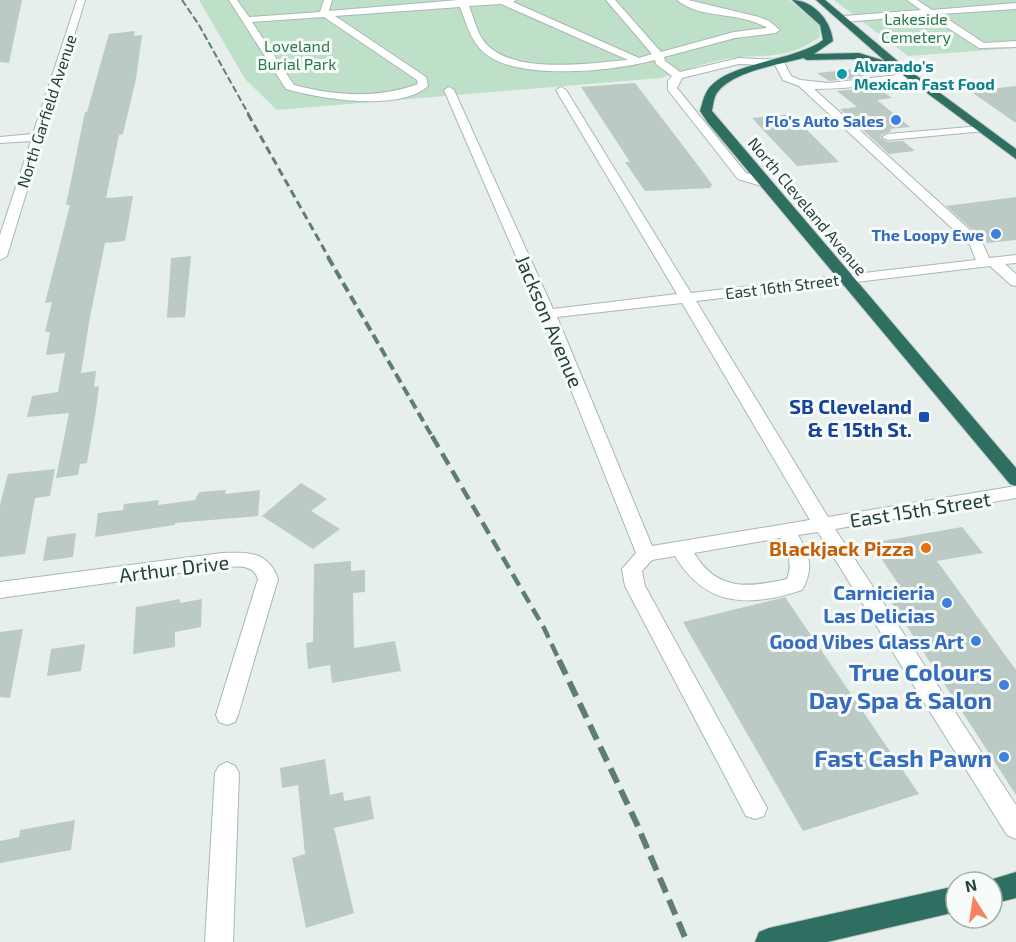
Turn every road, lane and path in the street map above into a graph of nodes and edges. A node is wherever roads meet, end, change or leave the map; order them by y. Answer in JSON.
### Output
{"nodes":[{"id":1,"x":81,"y":0,"type":"edge"},
{"id":2,"x":233,"y":0,"type":"edge"},
{"id":3,"x":328,"y":0,"type":"edge"},
{"id":4,"x":501,"y":0,"type":"edge"},
{"id":5,"x":512,"y":0,"type":"edge"},
{"id":6,"x":610,"y":0,"type":"edge"},
{"id":7,"x":681,"y":0,"type":"edge"},
{"id":8,"x":796,"y":0,"type":"edge"},
{"id":9,"x":820,"y":0,"type":"edge"},
{"id":10,"x":911,"y":0,"type":"edge"},
{"id":11,"x":1004,"y":0,"type":"edge"},
{"id":12,"x":463,"y":2,"type":"edge"},
{"id":13,"x":1016,"y":6,"type":"edge"},
{"id":14,"x":930,"y":12,"type":"junction"},
{"id":15,"x":324,"y":13,"type":"junction"},
{"id":16,"x":844,"y":19,"type":"junction"},
{"id":17,"x":246,"y":20,"type":"junction"},
{"id":18,"x":1016,"y":44,"type":"edge"},
{"id":19,"x":659,"y":56,"type":"junction"},
{"id":20,"x":796,"y":58,"type":"junction"},
{"id":21,"x":639,"y":61,"type":"junction"},
{"id":22,"x":775,"y":62,"type":"junction"},
{"id":23,"x":906,"y":72,"type":"junction"},
{"id":24,"x":678,"y":76,"type":"junction"},
{"id":25,"x":803,"y":84,"type":"junction"},
{"id":26,"x":449,"y":90,"type":"dead end"},
{"id":27,"x":561,"y":90,"type":"dead end"},
{"id":28,"x":981,"y":129,"type":"junction"},
{"id":29,"x":38,"y":137,"type":"junction"},
{"id":30,"x":888,"y":137,"type":"dead end"},
{"id":31,"x":0,"y":140,"type":"edge"},
{"id":32,"x":1016,"y":155,"type":"edge"},
{"id":33,"x":765,"y":183,"type":"junction"},
{"id":34,"x":0,"y":254,"type":"edge"},
{"id":35,"x":1016,"y":259,"type":"edge"},
{"id":36,"x":989,"y":261,"type":"junction"},
{"id":37,"x":846,"y":278,"type":"junction"},
{"id":38,"x":1016,"y":282,"type":"edge"},
{"id":39,"x":687,"y":297,"type":"junction"},
{"id":40,"x":548,"y":314,"type":"junction"},
{"id":41,"x":1016,"y":480,"type":"edge"},
{"id":42,"x":1016,"y":492,"type":"edge"},
{"id":43,"x":823,"y":525,"type":"junction"},
{"id":44,"x":785,"y":531,"type":"junction"},
{"id":45,"x":681,"y":549,"type":"junction"},
{"id":46,"x":646,"y":554,"type":"junction"},
{"id":47,"x":0,"y":590,"type":"edge"},
{"id":48,"x":227,"y":715,"type":"dead end"},
{"id":49,"x":227,"y":773,"type":"dead end"},
{"id":50,"x":755,"y":808,"type":"dead end"},
{"id":51,"x":1016,"y":827,"type":"edge"},
{"id":52,"x":944,"y":902,"type":"edge"},
{"id":53,"x":219,"y":942,"type":"edge"},
{"id":54,"x":769,"y":942,"type":"edge"}],
"edges":[{"from":1,"to":29,"type":"street","name":"North Garfield Avenue"},
{"from":2,"to":17,"type":"street"},
{"from":3,"to":15,"type":"street"},
{"from":4,"to":5,"type":"street"},
{"from":4,"to":12,"type":"street"},
{"from":4,"to":21,"type":"street"},
{"from":6,"to":19,"type":"street"},
{"from":7,"to":19,"type":"street"},
{"from":8,"to":20,"type":"highway","name":"North Cleveland Avenue"},
{"from":9,"to":16,"type":"highway"},
{"from":10,"to":14,"type":"street"},
{"from":11,"to":13,"type":"street"},
{"from":12,"to":15,"type":"street"},
{"from":12,"to":21,"type":"street"},
{"from":13,"to":14,"type":"street"},
{"from":14,"to":16,"type":"street"},
{"from":14,"to":18,"type":"street"},
{"from":15,"to":17,"type":"street"},
{"from":15,"to":17,"type":"street"},
{"from":16,"to":23,"type":"highway"},
{"from":19,"to":21,"type":"street"},
{"from":19,"to":24,"type":"street"},
{"from":20,"to":22,"type":"highway","name":"North Cleveland Avenue"},
{"from":20,"to":23,"type":"highway"},
{"from":22,"to":24,"type":"street"},
{"from":22,"to":25,"type":"street"},
{"from":22,"to":33,"type":"highway","name":"North Cleveland Avenue"},
{"from":23,"to":25,"type":"street"},
{"from":23,"to":28,"type":"highway"},
{"from":24,"to":33,"type":"street"},
{"from":25,"to":36,"type":"street"},
{"from":26,"to":40,"type":"street","name":"Jackson Avenue"},
{"from":27,"to":39,"type":"street"},
{"from":28,"to":30,"type":"street"},
{"from":28,"to":32,"type":"highway"},
{"from":29,"to":31,"type":"street"},
{"from":29,"to":34,"type":"street","name":"North Garfield Avenue"},
{"from":33,"to":37,"type":"highway","name":"North Cleveland Avenue"},
{"from":35,"to":36,"type":"street","name":"East 16th Street"},
{"from":36,"to":37,"type":"street","name":"East 16th Street"},
{"from":36,"to":38,"type":"street"},
{"from":37,"to":39,"type":"street","name":"East 16th Street"},
{"from":37,"to":41,"type":"highway","name":"North Cleveland Avenue"},
{"from":39,"to":40,"type":"street","name":"East 16th Street"},
{"from":39,"to":43,"type":"street"},
{"from":40,"to":46,"type":"street","name":"Jackson Avenue"},
{"from":42,"to":43,"type":"street","name":"East 15th Street"},
{"from":43,"to":44,"type":"street","name":"East 15th Street"},
{"from":43,"to":51,"type":"street"},
{"from":44,"to":45,"type":"street","name":"East 15th Street"},
{"from":44,"to":45,"type":"street"},
{"from":45,"to":46,"type":"street","name":"East 15th Street"},
{"from":46,"to":50,"type":"street"},
{"from":47,"to":48,"type":"street","name":"Arthur Drive"},
{"from":49,"to":53,"type":"street"},
{"from":52,"to":54,"type":"highway"}]}
